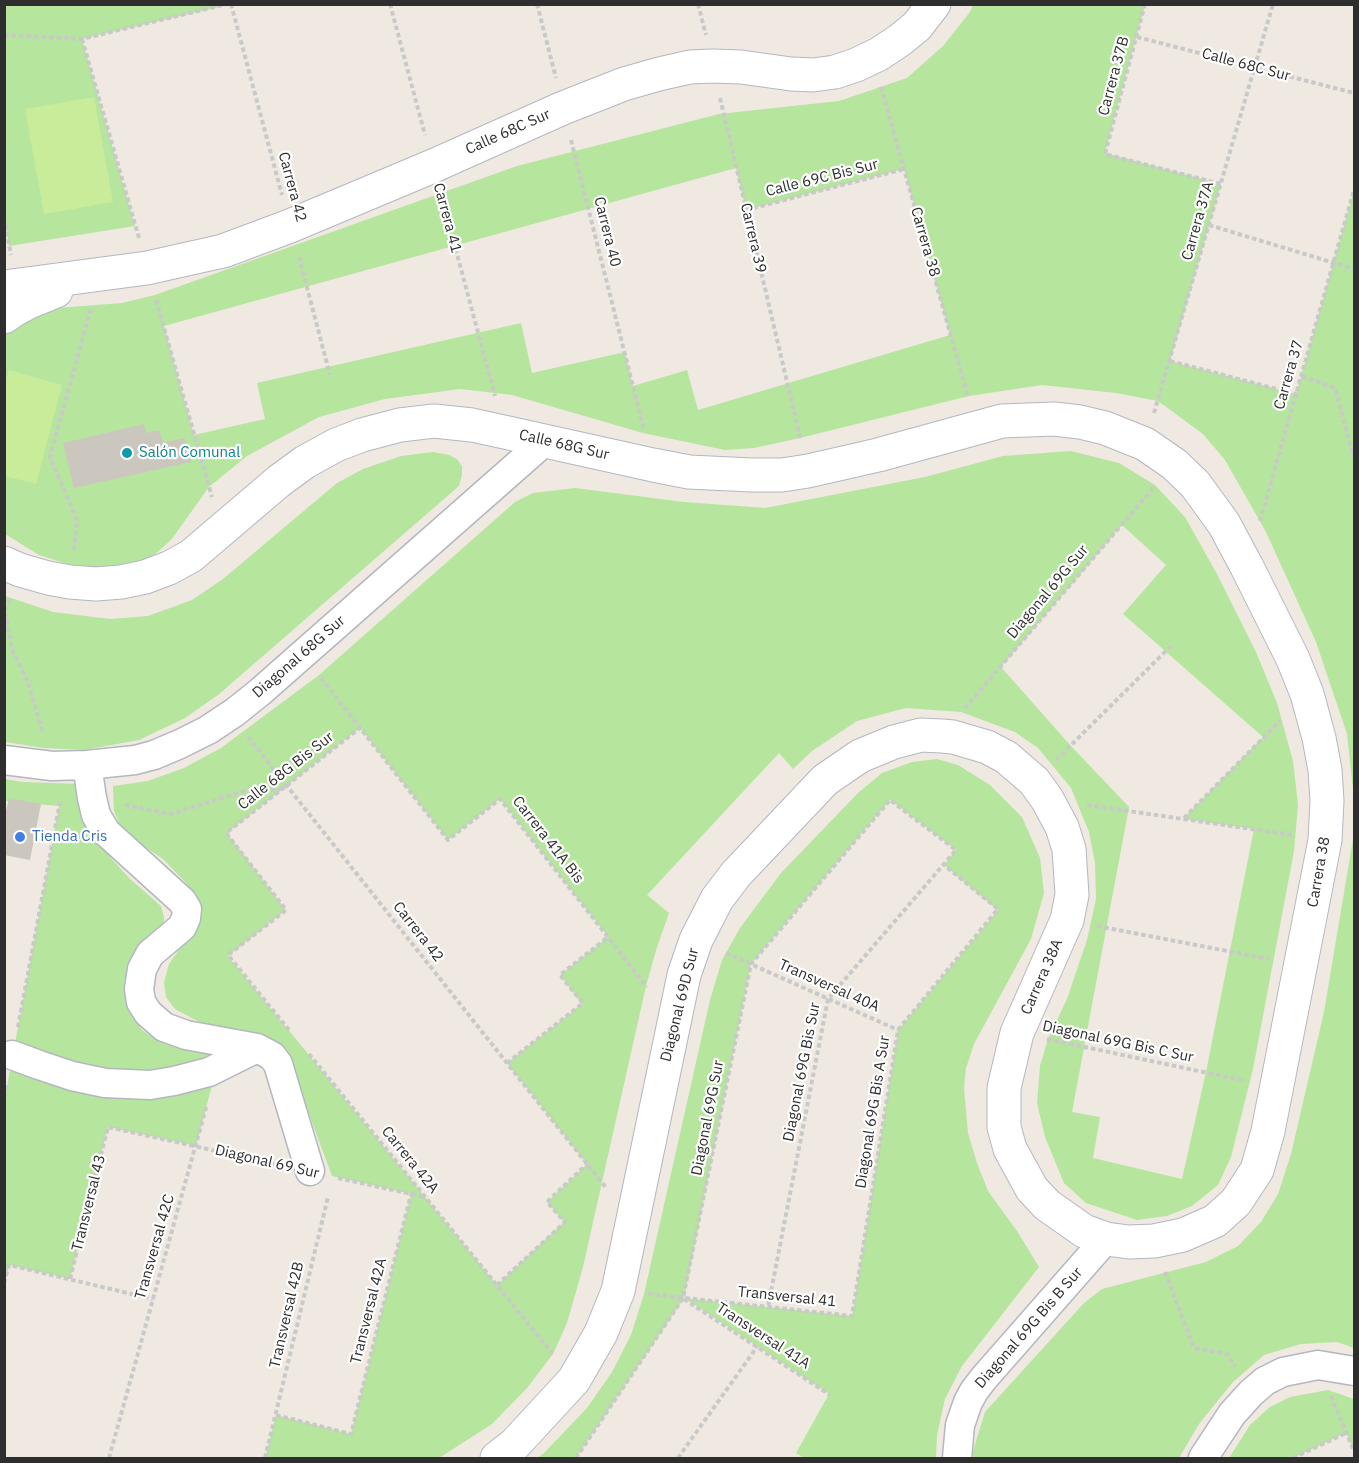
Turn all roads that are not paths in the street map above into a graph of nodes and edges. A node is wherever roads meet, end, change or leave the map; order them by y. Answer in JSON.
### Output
{"nodes":[{"id":1,"x":925,"y":15,"type":"edge"},
{"id":2,"x":100,"y":275,"type":"junction"},
{"id":3,"x":4,"y":287,"type":"edge"},
{"id":4,"x":4,"y":317,"type":"edge"},
{"id":5,"x":545,"y":441,"type":"junction"},
{"id":6,"x":1145,"y":444,"type":"joint"},
{"id":7,"x":12,"y":566,"type":"edge"},
{"id":8,"x":942,"y":736,"type":"joint"},
{"id":9,"x":4,"y":760,"type":"edge"},
{"id":10,"x":69,"y":766,"type":"junction"},
{"id":11,"x":257,"y":1048,"type":"junction"},
{"id":12,"x":12,"y":1055,"type":"road end"},
{"id":13,"x":321,"y":1174,"type":"road end"},
{"id":14,"x":1106,"y":1239,"type":"junction"},
{"id":15,"x":1354,"y":1371,"type":"edge"},
{"id":16,"x":497,"y":1458,"type":"edge"},
{"id":17,"x":957,"y":1458,"type":"edge"},
{"id":18,"x":1203,"y":1458,"type":"edge"}],
"edges":[{"from":1,"to":2,"type":"street","name":"Calle 68C Sur"},
{"from":2,"to":3,"type":"street","name":"Calle 68C Sur"},
{"from":2,"to":4,"type":"street","name":"Calle 68C Sur"},
{"from":5,"to":6,"type":"street","name":"Calle 68G Sur"},
{"from":5,"to":7,"type":"street","name":"Calle 68G Sur"},
{"from":5,"to":10,"type":"street","name":"Diagonal 68G Sur"},
{"from":6,"to":14,"type":"street","name":"Carrera 38"},
{"from":8,"to":14,"type":"street","name":"Carrera 38A"},
{"from":8,"to":16,"type":"street","name":"Diagonal 69D Sur"},
{"from":9,"to":10,"type":"street","name":"Diagonal 68G Sur"},
{"from":10,"to":11,"type":"street"},
{"from":11,"to":12,"type":"street"},
{"from":11,"to":13,"type":"street"},
{"from":14,"to":17,"type":"street","name":"Diagonal 69G Bis B Sur"},
{"from":15,"to":18,"type":"street"}]}
